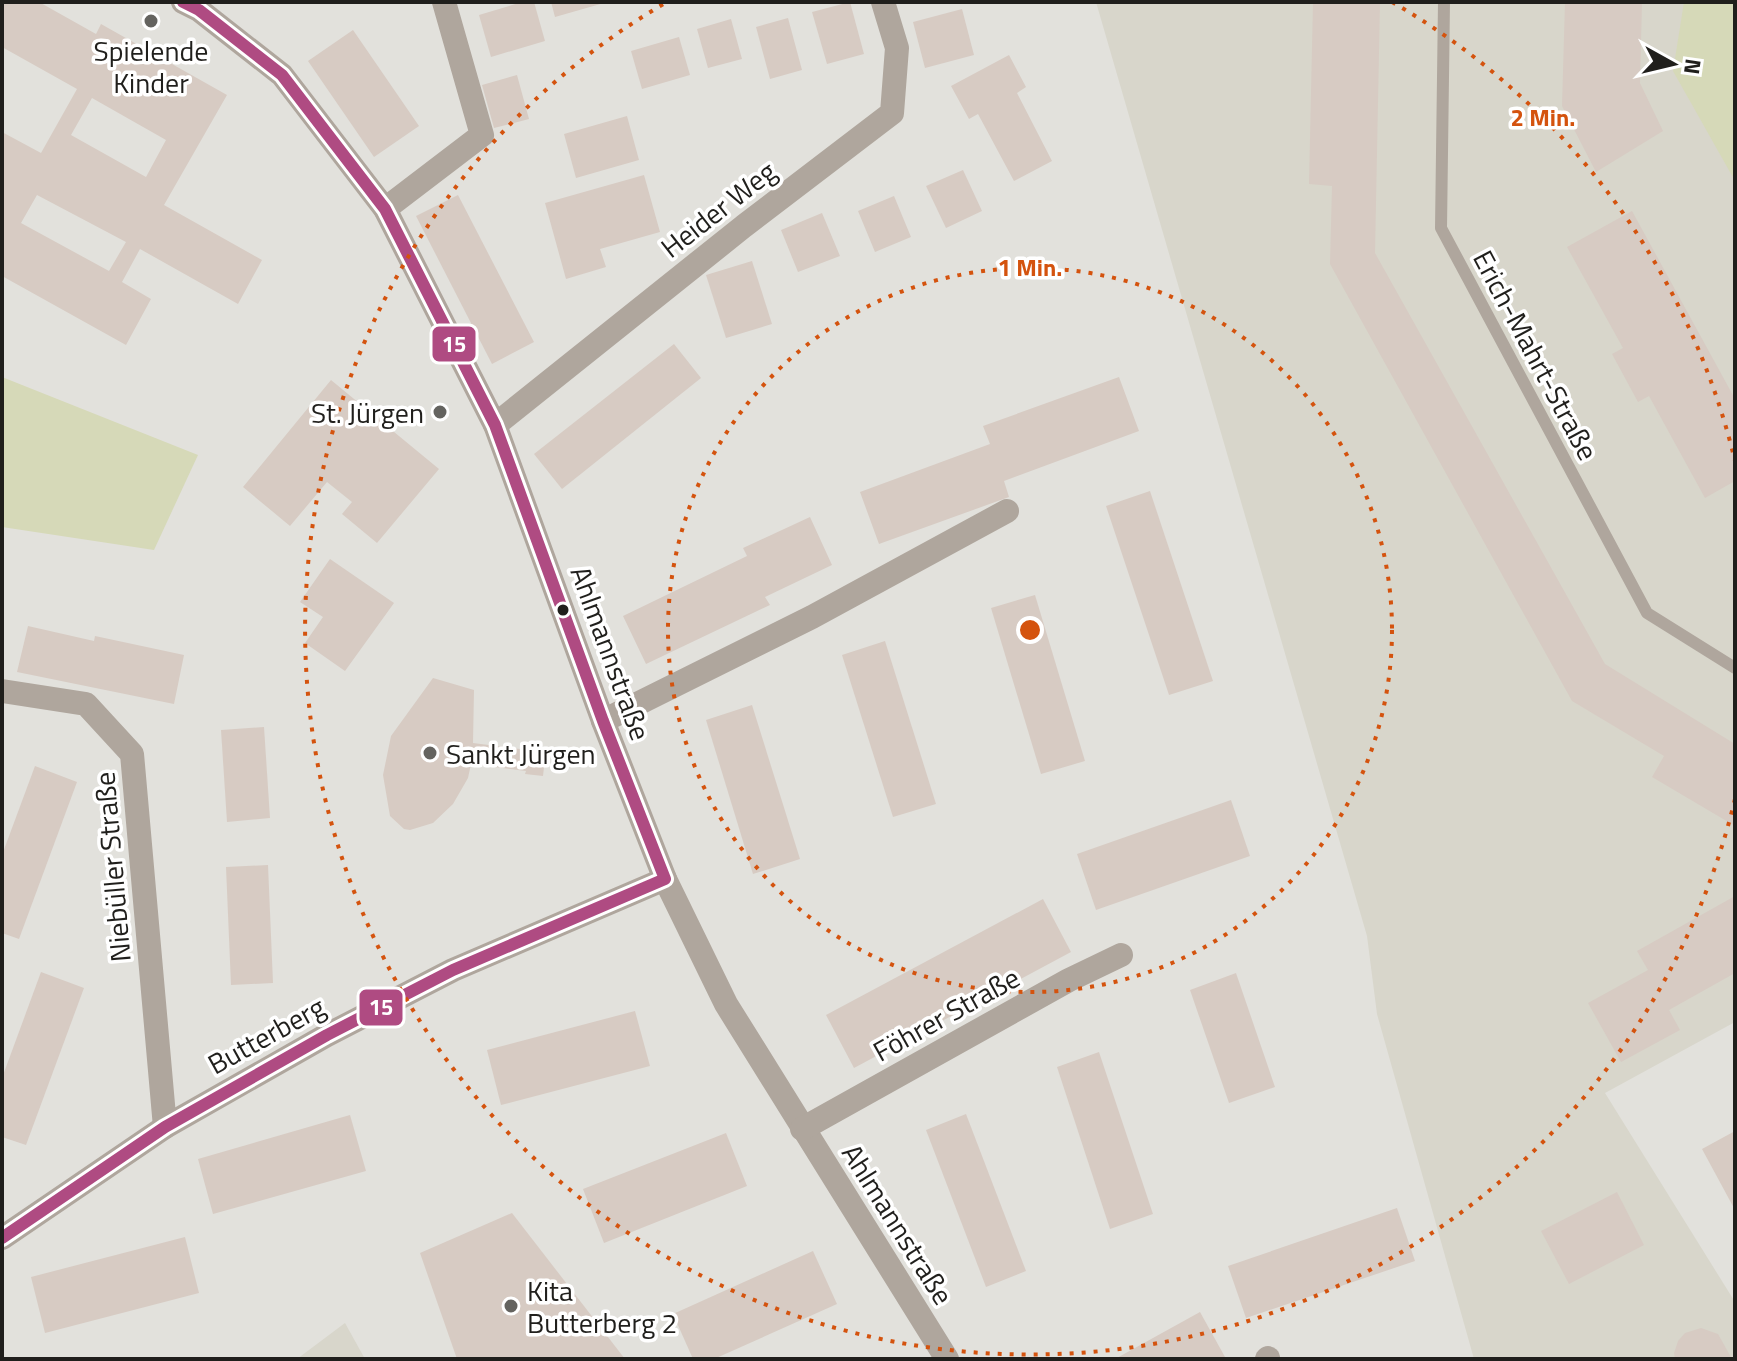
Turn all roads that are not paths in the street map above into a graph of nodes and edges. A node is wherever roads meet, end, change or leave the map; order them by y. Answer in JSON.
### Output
{"nodes":[{"id":1,"x":183,"y":2,"type":"edge"},
{"id":2,"x":444,"y":2,"type":"edge"},
{"id":3,"x":883,"y":2,"type":"edge"},
{"id":4,"x":1444,"y":2,"type":"edge"},
{"id":5,"x":385,"y":209,"type":"junction"},
{"id":6,"x":495,"y":425,"type":"junction"},
{"id":7,"x":1007,"y":511,"type":"dead end"},
{"id":8,"x":1735,"y":668,"type":"edge"},
{"id":9,"x":2,"y":691,"type":"edge"},
{"id":10,"x":603,"y":721,"type":"junction"},
{"id":11,"x":665,"y":879,"type":"junction"},
{"id":12,"x":1121,"y":955,"type":"dead end"},
{"id":13,"x":165,"y":1127,"type":"junction"},
{"id":14,"x":802,"y":1129,"type":"junction"},
{"id":15,"x":2,"y":1238,"type":"edge"},
{"id":16,"x":947,"y":1359,"type":"edge"}],
"edges":[{"from":1,"to":5,"type":"street","name":"Ahlmannstraße"},
{"from":2,"to":5,"type":"street"},
{"from":3,"to":6,"type":"street","name":"Heider Weg"},
{"from":4,"to":8,"type":"lane","name":"Erich-Mahrt-Straße"},
{"from":5,"to":6,"type":"street","name":"Ahlmannstraße"},
{"from":6,"to":10,"type":"street","name":"Ahlmannstraße"},
{"from":7,"to":10,"type":"street"},
{"from":9,"to":13,"type":"street","name":"Niebüller Straße"},
{"from":10,"to":11,"type":"street","name":"Ahlmannstraße"},
{"from":11,"to":13,"type":"street","name":"Butterberg"},
{"from":11,"to":14,"type":"street","name":"Ahlmannstraße"},
{"from":12,"to":14,"type":"street","name":"Föhrer Straße"},
{"from":13,"to":15,"type":"street","name":"Butterberg"},
{"from":14,"to":16,"type":"street","name":"Ahlmannstraße"}]}
